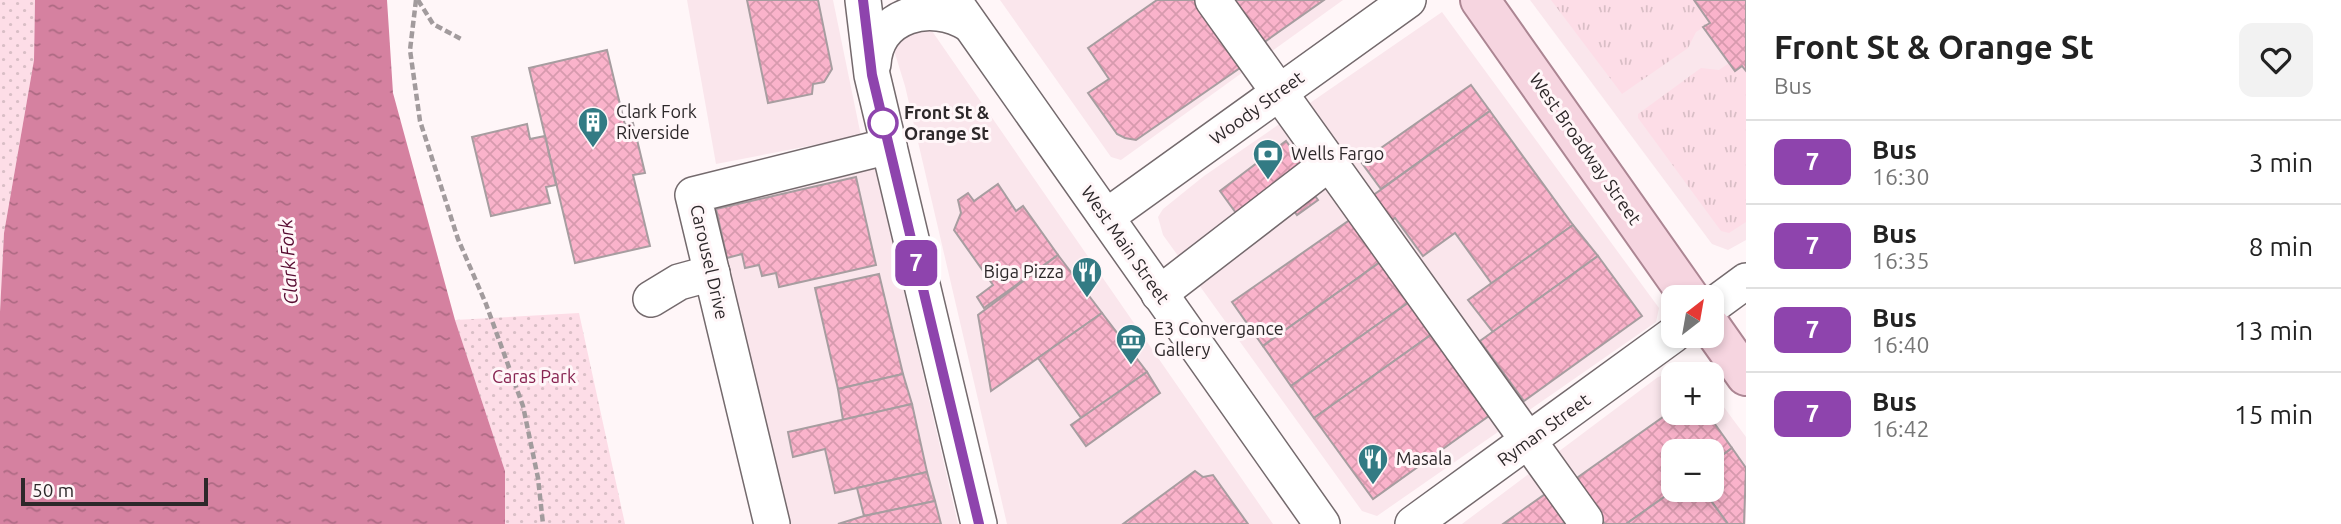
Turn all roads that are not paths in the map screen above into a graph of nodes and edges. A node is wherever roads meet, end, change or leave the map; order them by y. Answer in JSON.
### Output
{"nodes":[{"id":1,"x":863,"y":0,"type":"edge"},
{"id":2,"x":953,"y":0,"type":"edge"},
{"id":3,"x":1213,"y":0,"type":"edge"},
{"id":4,"x":1408,"y":0,"type":"edge"},
{"id":5,"x":1480,"y":0,"type":"edge"},
{"id":6,"x":976,"y":32,"type":"junction"},
{"id":7,"x":872,"y":75,"type":"junction"},
{"id":8,"x":1278,"y":93,"type":"junction"},
{"id":9,"x":889,"y":146,"type":"junction"},
{"id":10,"x":1329,"y":163,"type":"junction"},
{"id":11,"x":1106,"y":217,"type":"junction"},
{"id":12,"x":712,"y":273,"type":"junction"},
{"id":13,"x":1746,"y":281,"type":"edge"},
{"id":14,"x":1681,"y":285,"type":"edge"},
{"id":15,"x":1159,"y":294,"type":"junction"},
{"id":16,"x":1724,"y":297,"type":"edge"},
{"id":17,"x":651,"y":299,"type":"dead end"},
{"id":18,"x":1661,"y":344,"type":"edge"},
{"id":19,"x":1724,"y":345,"type":"edge"},
{"id":20,"x":1746,"y":376,"type":"edge"},
{"id":21,"x":1530,"y":441,"type":"junction"},
{"id":22,"x":1585,"y":520,"type":"dead end"},
{"id":23,"x":772,"y":524,"type":"edge"},
{"id":24,"x":979,"y":524,"type":"edge"},
{"id":25,"x":1322,"y":524,"type":"edge"},
{"id":26,"x":1413,"y":524,"type":"edge"}],
"edges":[{"from":1,"to":7,"type":"street"},
{"from":2,"to":6,"type":"street","name":"West Main Street"},
{"from":3,"to":8,"type":"street"},
{"from":4,"to":8,"type":"street","name":"Woody Street"},
{"from":5,"to":14,"type":"main road","name":"West Broadway Street"},
{"from":6,"to":7,"type":"street"},
{"from":6,"to":11,"type":"street","name":"West Main Street"},
{"from":7,"to":9,"type":"street"},
{"from":8,"to":10,"type":"street"},
{"from":8,"to":11,"type":"street","name":"Woody Street"},
{"from":9,"to":12,"type":"street","name":"Carousel Drive"},
{"from":9,"to":24,"type":"street"},
{"from":10,"to":15,"type":"street"},
{"from":10,"to":21,"type":"street"},
{"from":11,"to":15,"type":"street","name":"West Main Street"},
{"from":12,"to":17,"type":"street"},
{"from":12,"to":23,"type":"street","name":"Carousel Drive"},
{"from":13,"to":16,"type":"street"},
{"from":15,"to":25,"type":"street","name":"West Main Street"},
{"from":18,"to":21,"type":"street","name":"Ryman Street"},
{"from":19,"to":20,"type":"main road"},
{"from":21,"to":22,"type":"street"},
{"from":21,"to":26,"type":"street","name":"Ryman Street"}]}
